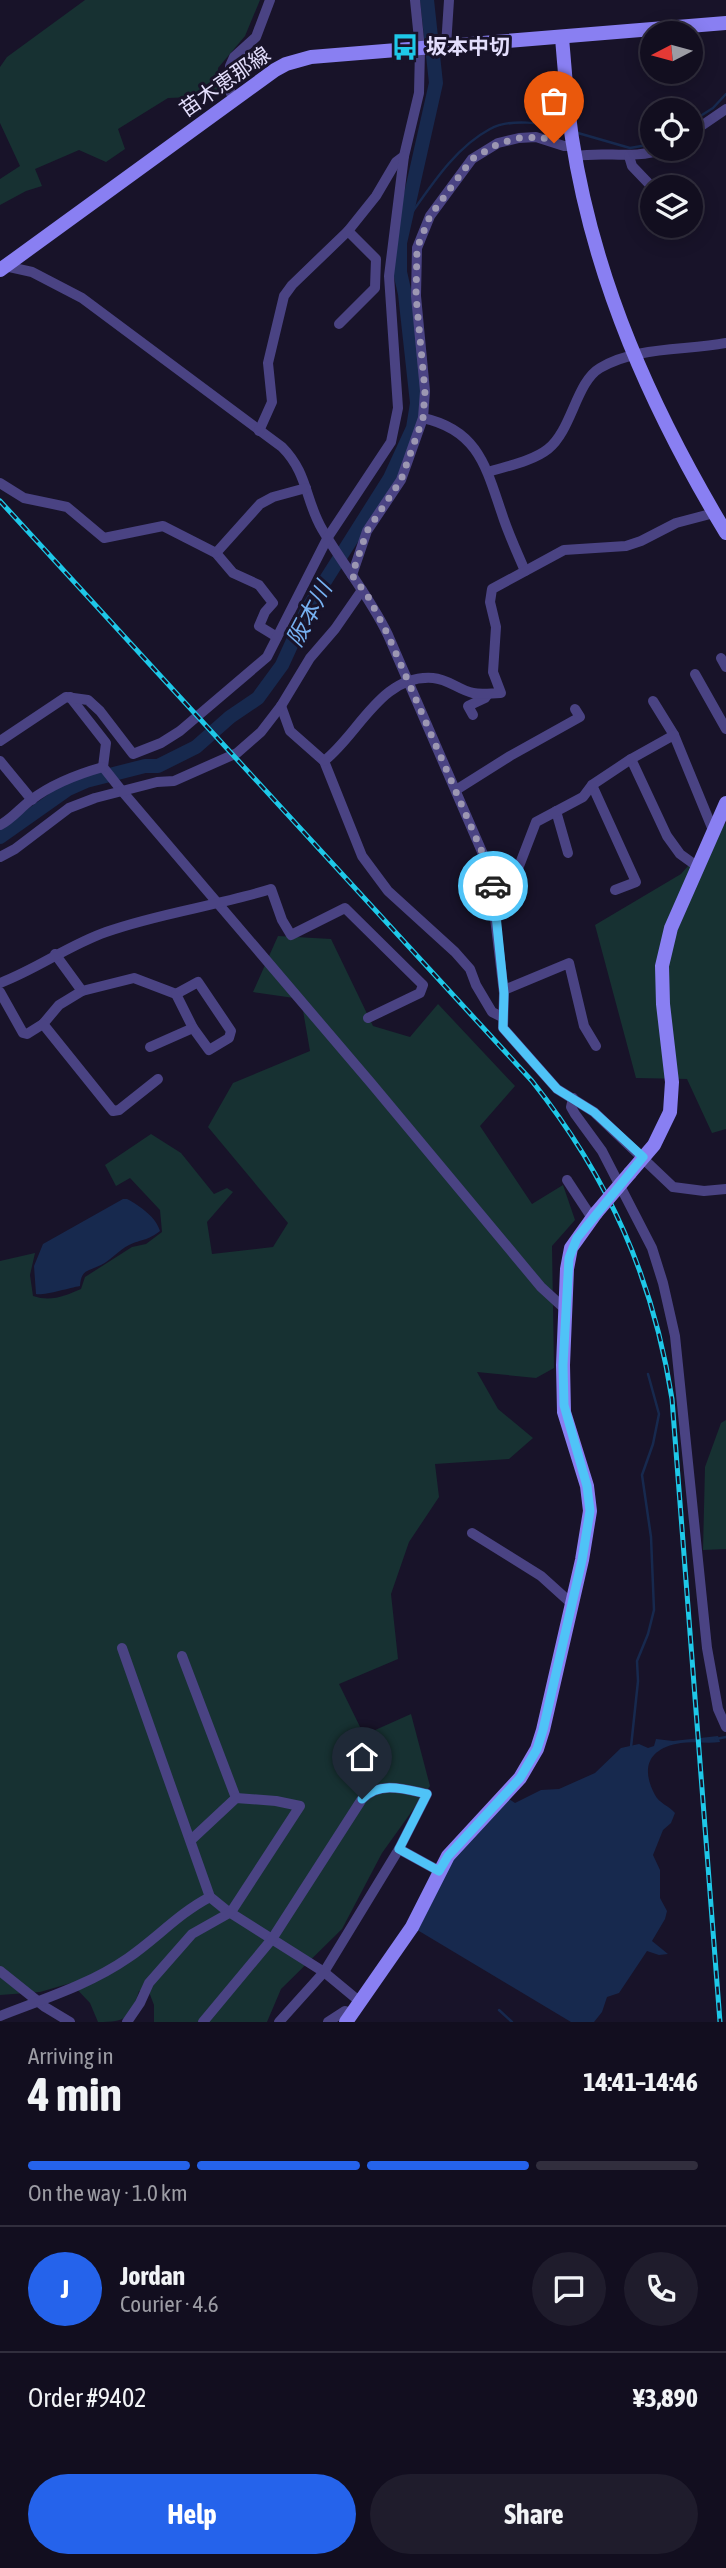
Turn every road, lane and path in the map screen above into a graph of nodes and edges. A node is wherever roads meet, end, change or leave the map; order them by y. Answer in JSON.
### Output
{"nodes":[{"id":1,"x":270,"y":0,"type":"edge"},
{"id":2,"x":415,"y":0,"type":"edge"},
{"id":3,"x":450,"y":0,"type":"edge"},
{"id":4,"x":726,"y":23,"type":"edge"},
{"id":5,"x":562,"y":38,"type":"junction"},
{"id":6,"x":445,"y":46,"type":"junction"},
{"id":7,"x":423,"y":49,"type":"junction"},
{"id":8,"x":234,"y":100,"type":"junction"},
{"id":9,"x":726,"y":109,"type":"edge"},
{"id":10,"x":703,"y":125,"type":"edge"},
{"id":11,"x":574,"y":148,"type":"junction"},
{"id":12,"x":640,"y":155,"type":"edge"},
{"id":13,"x":404,"y":156,"type":"junction"},
{"id":14,"x":629,"y":156,"type":"junction"},
{"id":15,"x":641,"y":175,"type":"edge"},
{"id":16,"x":348,"y":231,"type":"junction"},
{"id":17,"x":2,"y":268,"type":"edge"},
{"id":18,"x":339,"y":324,"type":"dead end"},
{"id":19,"x":726,"y":343,"type":"edge"},
{"id":20,"x":634,"y":355,"type":"junction"},
{"id":21,"x":423,"y":418,"type":"junction"},
{"id":22,"x":260,"y":431,"type":"junction"},
{"id":23,"x":488,"y":472,"type":"junction"},
{"id":24,"x":0,"y":483,"type":"edge"},
{"id":25,"x":306,"y":488,"type":"junction"},
{"id":26,"x":719,"y":515,"type":"edge"},
{"id":27,"x":726,"y":533,"type":"edge"},
{"id":28,"x":330,"y":540,"type":"junction"},
{"id":29,"x":216,"y":553,"type":"junction"},
{"id":30,"x":349,"y":571,"type":"junction"},
{"id":31,"x":525,"y":571,"type":"junction"},
{"id":32,"x":362,"y":590,"type":"junction"},
{"id":33,"x":277,"y":637,"type":"junction"},
{"id":34,"x":695,"y":674,"type":"dead end"},
{"id":35,"x":407,"y":680,"type":"junction"},
{"id":36,"x":488,"y":693,"type":"junction"},
{"id":37,"x":70,"y":697,"type":"junction"},
{"id":38,"x":653,"y":701,"type":"dead end"},
{"id":39,"x":281,"y":706,"type":"junction"},
{"id":40,"x":575,"y":709,"type":"dead end"},
{"id":41,"x":472,"y":715,"type":"dead end"},
{"id":42,"x":726,"y":729,"type":"edge"},
{"id":43,"x":674,"y":735,"type":"junction"},
{"id":44,"x":0,"y":741,"type":"edge"},
{"id":45,"x":631,"y":759,"type":"junction"},
{"id":46,"x":0,"y":761,"type":"edge"},
{"id":47,"x":324,"y":761,"type":"junction"},
{"id":48,"x":103,"y":767,"type":"junction"},
{"id":49,"x":592,"y":785,"type":"junction"},
{"id":50,"x":456,"y":790,"type":"junction"},
{"id":51,"x":122,"y":791,"type":"junction"},
{"id":52,"x":32,"y":800,"type":"junction"},
{"id":53,"x":726,"y":803,"type":"edge"},
{"id":54,"x":556,"y":811,"type":"junction"},
{"id":55,"x":0,"y":825,"type":"edge"},
{"id":56,"x":713,"y":830,"type":"junction"},
{"id":57,"x":568,"y":853,"type":"dead end"},
{"id":58,"x":0,"y":857,"type":"edge"},
{"id":59,"x":698,"y":867,"type":"junction"},
{"id":60,"x":615,"y":890,"type":"dead end"},
{"id":61,"x":217,"y":904,"type":"junction"},
{"id":62,"x":496,"y":918,"type":"junction"},
{"id":63,"x":55,"y":954,"type":"junction"},
{"id":64,"x":0,"y":983,"type":"edge"},
{"id":65,"x":504,"y":990,"type":"junction"},
{"id":66,"x":82,"y":991,"type":"junction"},
{"id":67,"x":0,"y":992,"type":"edge"},
{"id":68,"x":176,"y":994,"type":"junction"},
{"id":69,"x":502,"y":1017,"type":"junction"},
{"id":70,"x":368,"y":1018,"type":"dead end"},
{"id":71,"x":43,"y":1024,"type":"junction"},
{"id":72,"x":193,"y":1028,"type":"junction"},
{"id":73,"x":596,"y":1046,"type":"dead end"},
{"id":74,"x":150,"y":1047,"type":"dead end"},
{"id":75,"x":158,"y":1079,"type":"dead end"},
{"id":76,"x":573,"y":1098,"type":"junction"},
{"id":77,"x":643,"y":1157,"type":"junction"},
{"id":78,"x":567,"y":1180,"type":"dead end"},
{"id":79,"x":726,"y":1189,"type":"edge"},
{"id":80,"x":594,"y":1216,"type":"junction"},
{"id":81,"x":565,"y":1308,"type":"junction"},
{"id":82,"x":472,"y":1533,"type":"dead end"},
{"id":83,"x":572,"y":1604,"type":"junction"},
{"id":84,"x":122,"y":1648,"type":"dead end"},
{"id":85,"x":182,"y":1656,"type":"dead end"},
{"id":86,"x":725,"y":1726,"type":"edge"},
{"id":87,"x":236,"y":1798,"type":"junction"},
{"id":88,"x":191,"y":1840,"type":"junction"},
{"id":89,"x":399,"y":1849,"type":"junction"},
{"id":90,"x":439,"y":1871,"type":"junction"},
{"id":91,"x":210,"y":1897,"type":"junction"},
{"id":92,"x":231,"y":1912,"type":"junction"},
{"id":93,"x":272,"y":1939,"type":"junction"},
{"id":94,"x":0,"y":1972,"type":"edge"},
{"id":95,"x":324,"y":1972,"type":"junction"},
{"id":96,"x":37,"y":2001,"type":"junction"},
{"id":97,"x":352,"y":2012,"type":"edge"},
{"id":98,"x":0,"y":2016,"type":"edge"},
{"id":99,"x":70,"y":2022,"type":"edge"},
{"id":100,"x":127,"y":2022,"type":"edge"},
{"id":101,"x":203,"y":2022,"type":"edge"},
{"id":102,"x":279,"y":2022,"type":"edge"},
{"id":103,"x":328,"y":2022,"type":"edge"}],
"edges":[{"from":1,"to":8,"type":"street"},
{"from":2,"to":7,"type":"street"},
{"from":3,"to":6,"type":"street"},
{"from":4,"to":5,"type":"street","name":"苗木恵那線"},
{"from":5,"to":6,"type":"street","name":"苗木恵那線"},
{"from":5,"to":11,"type":"street"},
{"from":6,"to":7,"type":"street","name":"苗木恵那線"},
{"from":7,"to":8,"type":"street","name":"苗木恵那線"},
{"from":7,"to":13,"type":"street"},
{"from":8,"to":17,"type":"street","name":"苗木恵那線"},
{"from":9,"to":10,"type":"street"},
{"from":11,"to":14,"type":"street"},
{"from":11,"to":20,"type":"street"},
{"from":11,"to":21,"type":"street"},
{"from":12,"to":14,"type":"street"},
{"from":13,"to":16,"type":"street"},
{"from":13,"to":28,"type":"street"},
{"from":14,"to":15,"type":"street"},
{"from":16,"to":18,"type":"street"},
{"from":16,"to":22,"type":"street"},
{"from":17,"to":22,"type":"street"},
{"from":19,"to":20,"type":"street"},
{"from":20,"to":23,"type":"street"},
{"from":20,"to":26,"type":"street"},
{"from":21,"to":23,"type":"street"},
{"from":21,"to":30,"type":"street"},
{"from":22,"to":25,"type":"street"},
{"from":23,"to":31,"type":"street"},
{"from":24,"to":29,"type":"street"},
{"from":25,"to":28,"type":"street"},
{"from":25,"to":29,"type":"street"},
{"from":26,"to":27,"type":"street"},
{"from":26,"to":31,"type":"street"},
{"from":28,"to":30,"type":"street"},
{"from":28,"to":33,"type":"street"},
{"from":29,"to":33,"type":"street"},
{"from":30,"to":32,"type":"street"},
{"from":31,"to":36,"type":"street"},
{"from":32,"to":35,"type":"street"},
{"from":32,"to":39,"type":"street"},
{"from":33,"to":37,"type":"street"},
{"from":34,"to":42,"type":"street"},
{"from":35,"to":36,"type":"street"},
{"from":35,"to":47,"type":"street"},
{"from":35,"to":50,"type":"street"},
{"from":36,"to":41,"type":"street"},
{"from":37,"to":44,"type":"street"},
{"from":37,"to":48,"type":"street"},
{"from":38,"to":43,"type":"street"},
{"from":39,"to":47,"type":"street"},
{"from":39,"to":51,"type":"street"},
{"from":40,"to":50,"type":"street"},
{"from":43,"to":45,"type":"street"},
{"from":43,"to":56,"type":"street"},
{"from":45,"to":49,"type":"street"},
{"from":45,"to":59,"type":"street"},
{"from":46,"to":52,"type":"street"},
{"from":47,"to":69,"type":"street"},
{"from":48,"to":51,"type":"street"},
{"from":48,"to":52,"type":"street"},
{"from":49,"to":54,"type":"street"},
{"from":49,"to":60,"type":"street"},
{"from":50,"to":62,"type":"street"},
{"from":51,"to":58,"type":"street"},
{"from":51,"to":61,"type":"street"},
{"from":52,"to":55,"type":"street"},
{"from":53,"to":56,"type":"street"},
{"from":54,"to":57,"type":"street"},
{"from":54,"to":62,"type":"street"},
{"from":56,"to":59,"type":"street"},
{"from":59,"to":77,"type":"street"},
{"from":61,"to":63,"type":"street"},
{"from":61,"to":70,"type":"street"},
{"from":61,"to":81,"type":"street"},
{"from":62,"to":65,"type":"street"},
{"from":63,"to":64,"type":"street"},
{"from":63,"to":66,"type":"street"},
{"from":65,"to":69,"type":"street"},
{"from":65,"to":73,"type":"street"},
{"from":66,"to":68,"type":"street"},
{"from":66,"to":71,"type":"street"},
{"from":67,"to":71,"type":"street"},
{"from":68,"to":72,"type":"street"},
{"from":68,"to":72,"type":"street"},
{"from":69,"to":76,"type":"street"},
{"from":71,"to":75,"type":"street"},
{"from":72,"to":74,"type":"street"},
{"from":76,"to":77,"type":"street"},
{"from":76,"to":86,"type":"street"},
{"from":77,"to":79,"type":"street"},
{"from":77,"to":80,"type":"street","bridge":true},
{"from":78,"to":80,"type":"street"},
{"from":80,"to":81,"type":"street"},
{"from":81,"to":83,"type":"street"},
{"from":82,"to":83,"type":"street"},
{"from":83,"to":90,"type":"street"},
{"from":84,"to":88,"type":"street"},
{"from":85,"to":87,"type":"street"},
{"from":87,"to":88,"type":"street"},
{"from":87,"to":92,"type":"street"},
{"from":88,"to":91,"type":"street"},
{"from":89,"to":90,"type":"street"},
{"from":89,"to":93,"type":"street"},
{"from":89,"to":95,"type":"street"},
{"from":90,"to":97,"type":"street"},
{"from":91,"to":92,"type":"street"},
{"from":91,"to":96,"type":"street"},
{"from":92,"to":93,"type":"street"},
{"from":92,"to":100,"type":"street"},
{"from":93,"to":95,"type":"street"},
{"from":93,"to":101,"type":"street"},
{"from":94,"to":96,"type":"street"},
{"from":95,"to":97,"type":"street"},
{"from":95,"to":102,"type":"street"},
{"from":96,"to":98,"type":"street"},
{"from":96,"to":99,"type":"street"},
{"from":97,"to":103,"type":"street"}]}
